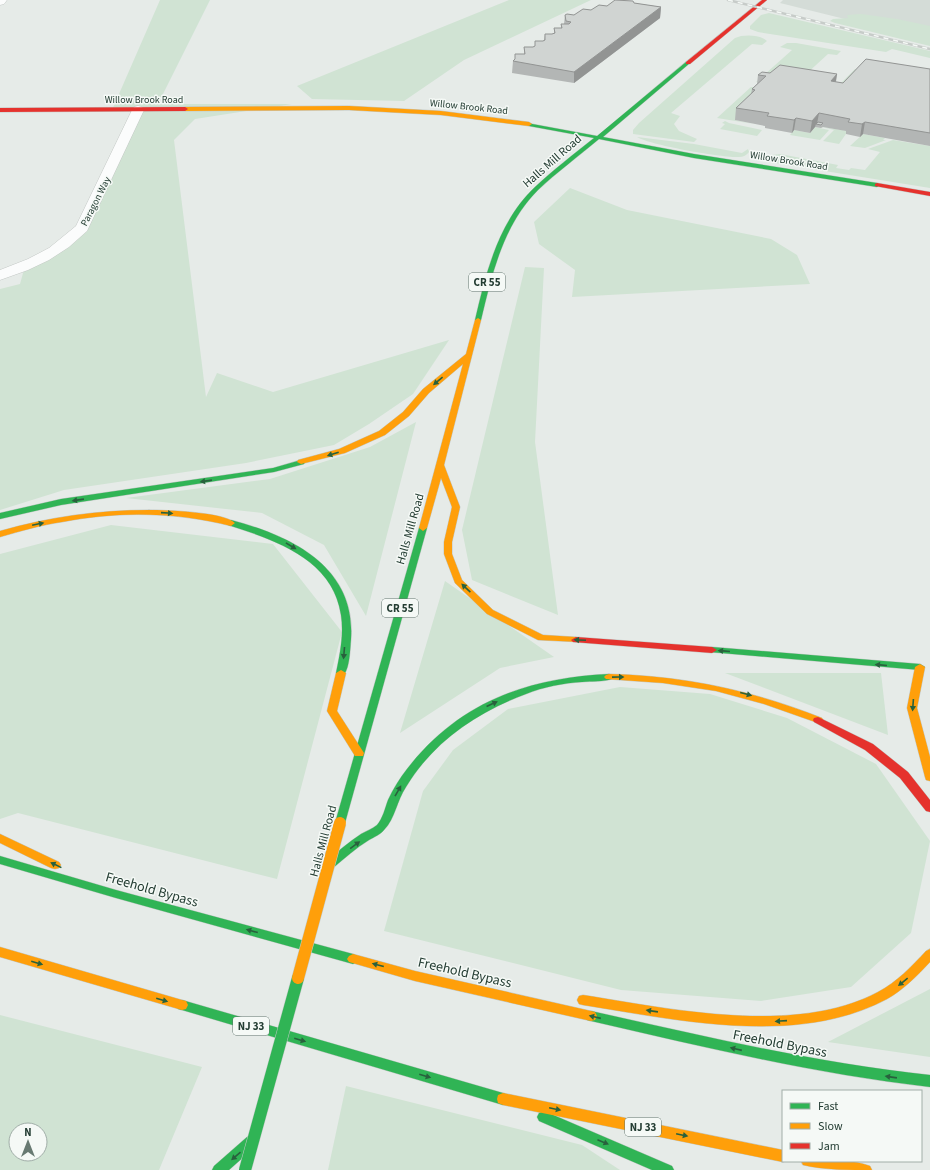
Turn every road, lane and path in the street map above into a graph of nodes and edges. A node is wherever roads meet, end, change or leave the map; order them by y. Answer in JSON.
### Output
{"nodes":[{"id":1,"x":765,"y":0,"type":"edge"},
{"id":2,"x":0,"y":110,"type":"edge"},
{"id":3,"x":138,"y":110,"type":"junction"},
{"id":4,"x":598,"y":138,"type":"junction"},
{"id":5,"x":930,"y":194,"type":"edge"},
{"id":6,"x":0,"y":275,"type":"edge"},
{"id":7,"x":468,"y":356,"type":"junction"},
{"id":8,"x":440,"y":464,"type":"junction"},
{"id":9,"x":0,"y":516,"type":"edge"},
{"id":10,"x":0,"y":534,"type":"edge"},
{"id":11,"x":920,"y":667,"type":"junction"},
{"id":12,"x":928,"y":671,"type":"edge"},
{"id":13,"x":359,"y":753,"type":"junction"},
{"id":14,"x":930,"y":777,"type":"edge"},
{"id":15,"x":930,"y":808,"type":"edge"},
{"id":16,"x":0,"y":838,"type":"edge"},
{"id":17,"x":0,"y":860,"type":"edge"},
{"id":18,"x":329,"y":865,"type":"junction"},
{"id":19,"x":116,"y":894,"type":"junction"},
{"id":20,"x":0,"y":952,"type":"edge"},
{"id":21,"x":930,"y":954,"type":"edge"},
{"id":22,"x":415,"y":976,"type":"junction"},
{"id":23,"x":532,"y":993,"type":"dead end"},
{"id":24,"x":570,"y":999,"type":"dead end"},
{"id":25,"x":930,"y":1081,"type":"edge"},
{"id":26,"x":503,"y":1099,"type":"junction"},
{"id":27,"x":252,"y":1141,"type":"junction"},
{"id":28,"x":782,"y":1156,"type":"edge"},
{"id":29,"x":814,"y":1162,"type":"edge"},
{"id":30,"x":219,"y":1170,"type":"edge"},
{"id":31,"x":245,"y":1170,"type":"edge"},
{"id":32,"x":668,"y":1170,"type":"edge"},
{"id":33,"x":866,"y":1170,"type":"edge"}],
"edges":[{"from":1,"to":4,"type":"main road","name":"Halls Mill Road","number":"CR 55"},
{"from":2,"to":3,"type":"main road","name":"Willow Brook Road"},
{"from":3,"to":4,"type":"main road","name":"Willow Brook Road"},
{"from":3,"to":6,"type":"street","name":"Paragon Way"},
{"from":4,"to":5,"type":"main road","name":"Willow Brook Road"},
{"from":4,"to":7,"type":"main road","name":"Halls Mill Road","number":"CR 55"},
{"from":7,"to":8,"type":"main road","name":"Halls Mill Road","number":"CR 55"},
{"from":7,"to":9,"type":"main road","one_way":true},
{"from":11,"to":8,"type":"main road","one_way":true},
{"from":8,"to":13,"type":"main road","name":"Halls Mill Road","number":"CR 55"},
{"from":10,"to":13,"type":"main road","one_way":true},
{"from":11,"to":12,"type":"main road"},
{"from":11,"to":14,"type":"main road","one_way":true},
{"from":13,"to":18,"type":"main road","name":"Halls Mill Road","bridge":true},
{"from":18,"to":15,"type":"main road","one_way":true},
{"from":19,"to":16,"type":"main road","one_way":true},
{"from":17,"to":19,"type":"main road","name":"Freehold Bypass"},
{"from":18,"to":27,"type":"main road","name":"Halls Mill Road","bridge":true},
{"from":22,"to":19,"type":"main road","name":"Freehold Bypass","one_way":true},
{"from":20,"to":26,"type":"main road","number":"NJ 33","one_way":true},
{"from":21,"to":24,"type":"main road","one_way":true},
{"from":22,"to":23,"type":"main road"},
{"from":25,"to":22,"type":"main road","name":"Freehold Bypass","one_way":true},
{"from":26,"to":28,"type":"main road","number":"NJ 33","one_way":true},
{"from":26,"to":32,"type":"main road","one_way":true},
{"from":27,"to":30,"type":"main road","one_way":true},
{"from":27,"to":31,"type":"main road","name":"Halls Mill Road","bridge":true},
{"from":29,"to":33,"type":"main road"}]}
